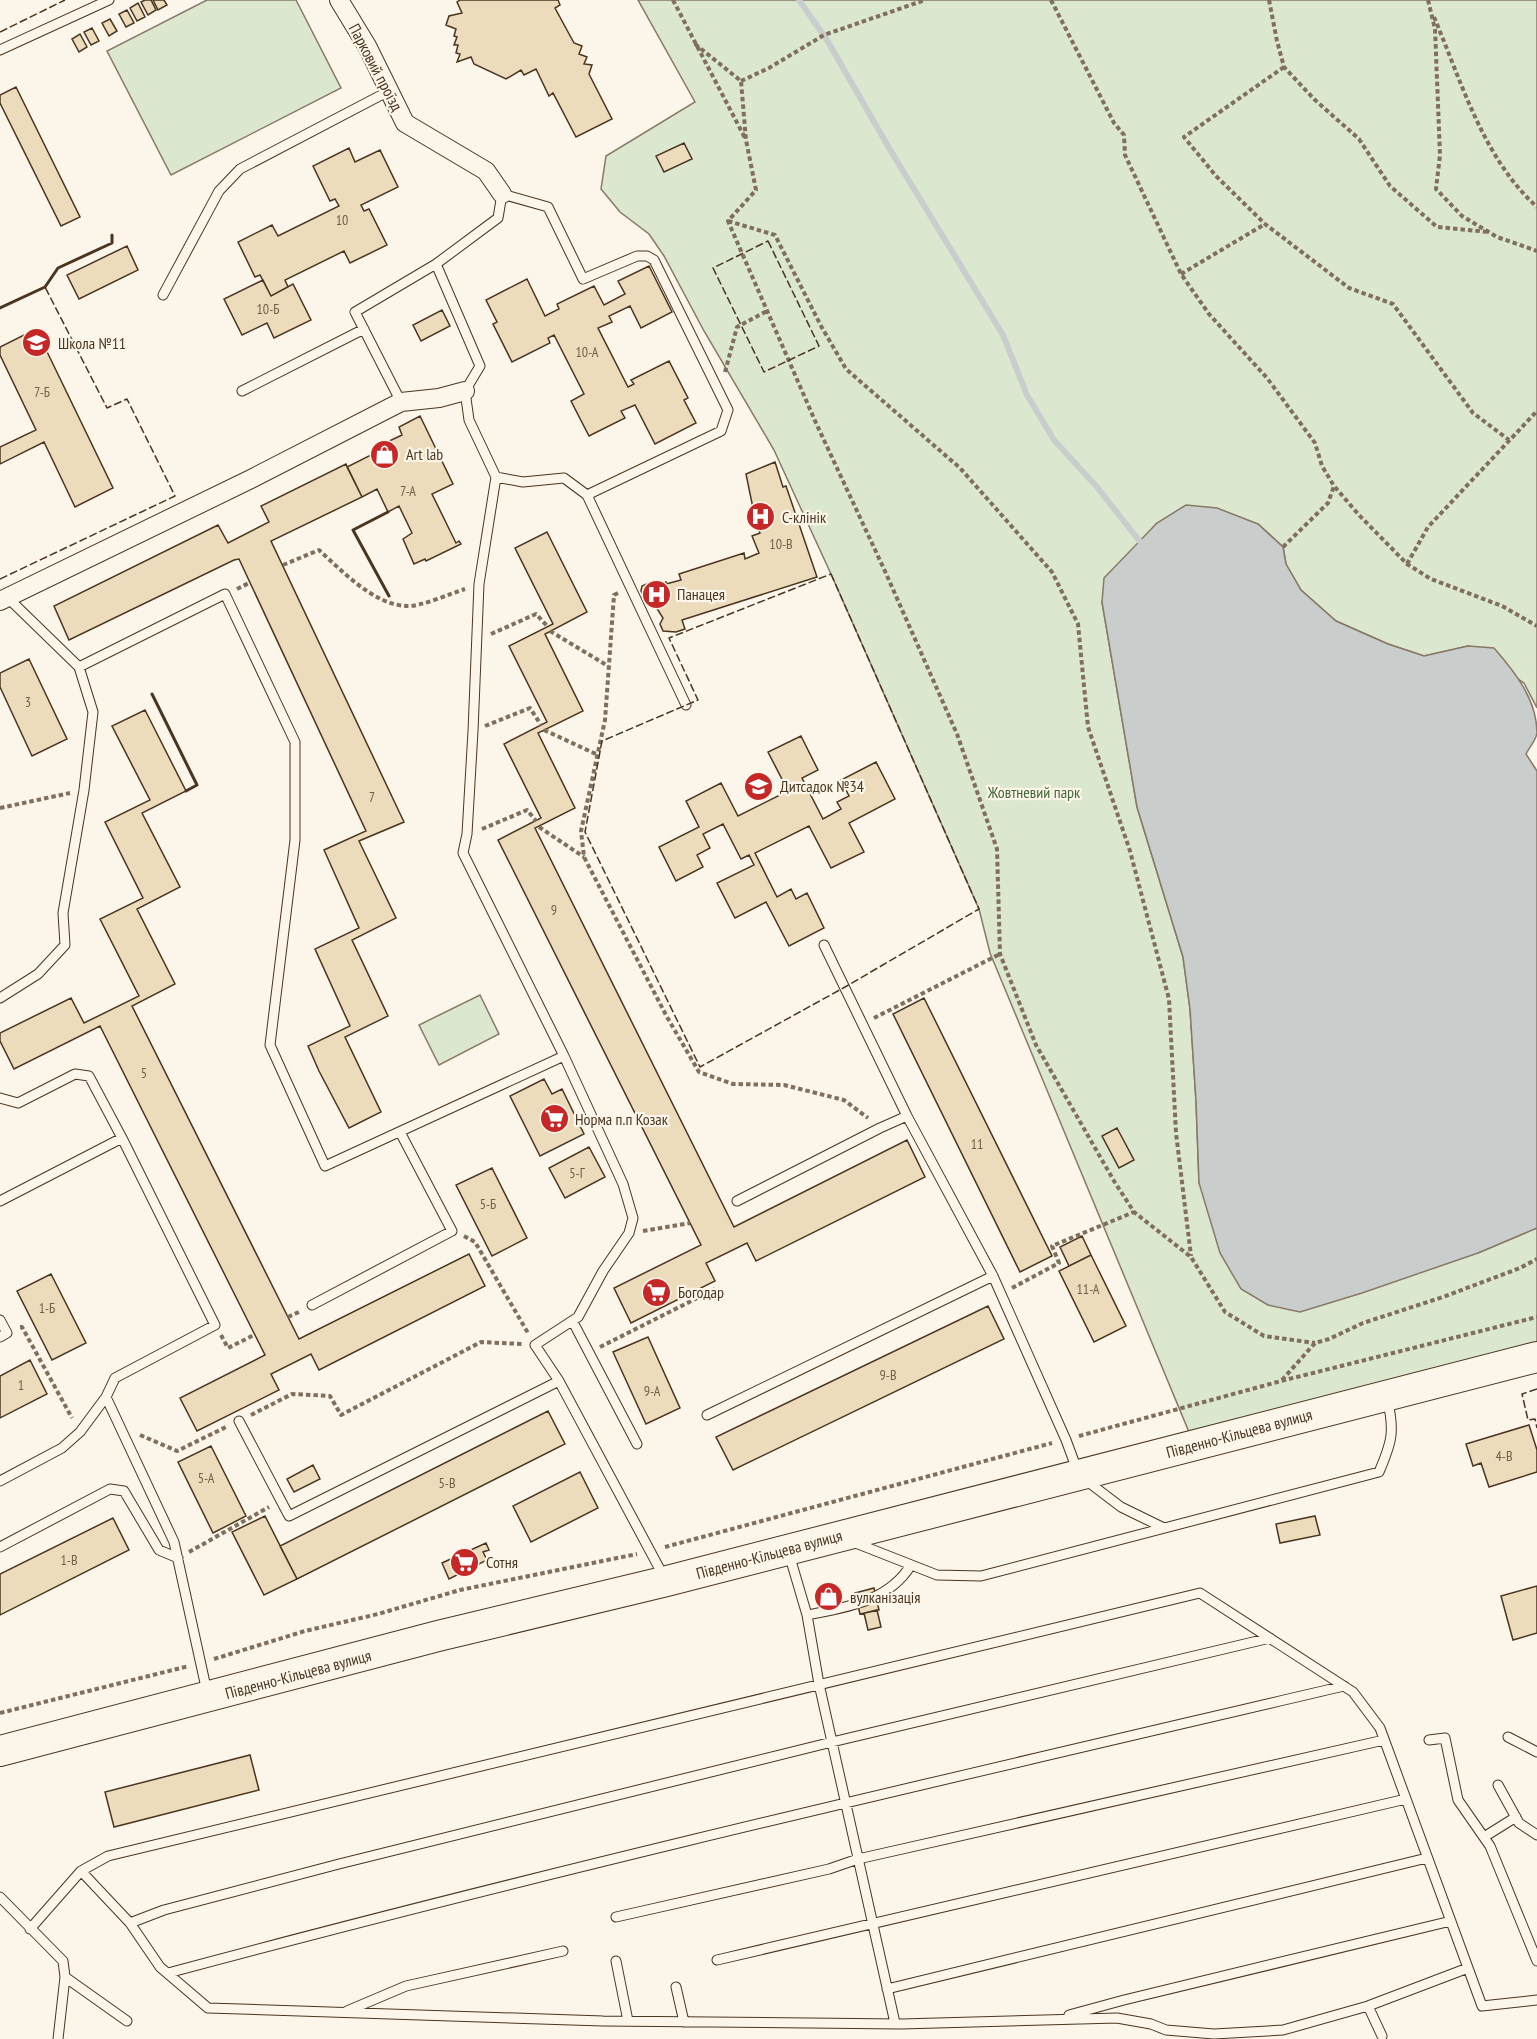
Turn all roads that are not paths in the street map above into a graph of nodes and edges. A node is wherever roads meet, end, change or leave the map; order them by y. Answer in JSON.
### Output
{"nodes":[{"id":1,"x":109,"y":0,"type":"edge"},
{"id":2,"x":339,"y":0,"type":"edge"},
{"id":3,"x":0,"y":50,"type":"edge"},
{"id":4,"x":389,"y":91,"type":"junction"},
{"id":5,"x":502,"y":194,"type":"junction"},
{"id":6,"x":436,"y":264,"type":"junction"},
{"id":7,"x":164,"y":295,"type":"dead end"},
{"id":8,"x":364,"y":329,"type":"junction"},
{"id":9,"x":242,"y":391,"type":"dead end"},
{"id":10,"x":465,"y":391,"type":"junction"},
{"id":11,"x":401,"y":402,"type":"junction"},
{"id":12,"x":496,"y":477,"type":"junction"},
{"id":13,"x":587,"y":495,"type":"junction"},
{"id":14,"x":4,"y":599,"type":"edge"},
{"id":15,"x":79,"y":667,"type":"junction"},
{"id":16,"x":686,"y":705,"type":"dead end"},
{"id":17,"x":824,"y":945,"type":"dead end"},
{"id":18,"x":0,"y":998,"type":"edge"},
{"id":19,"x":564,"y":1056,"type":"junction"},
{"id":20,"x":0,"y":1098,"type":"edge"},
{"id":21,"x":907,"y":1116,"type":"junction"},
{"id":22,"x":400,"y":1132,"type":"junction"},
{"id":23,"x":122,"y":1138,"type":"junction"},
{"id":24,"x":0,"y":1201,"type":"edge"},
{"id":25,"x":737,"y":1201,"type":"dead end"},
{"id":26,"x":993,"y":1276,"type":"junction"},
{"id":27,"x":312,"y":1305,"type":"dead end"},
{"id":28,"x":0,"y":1320,"type":"edge"},
{"id":29,"x":573,"y":1322,"type":"junction"},
{"id":30,"x":3,"y":1335,"type":"edge"},
{"id":31,"x":1537,"y":1356,"type":"edge"},
{"id":32,"x":559,"y":1381,"type":"junction"},
{"id":33,"x":1386,"y":1395,"type":"junction"},
{"id":34,"x":106,"y":1396,"type":"junction"},
{"id":35,"x":706,"y":1415,"type":"dead end"},
{"id":36,"x":239,"y":1421,"type":"road end"},
{"id":37,"x":637,"y":1444,"type":"dead end"},
{"id":38,"x":1079,"y":1475,"type":"junction"},
{"id":39,"x":0,"y":1481,"type":"edge"},
{"id":40,"x":1164,"y":1528,"type":"junction"},
{"id":41,"x":836,"y":1536,"type":"junction"},
{"id":42,"x":0,"y":1547,"type":"edge"},
{"id":43,"x":787,"y":1549,"type":"junction"},
{"id":44,"x":178,"y":1558,"type":"junction"},
{"id":45,"x":910,"y":1564,"type":"junction"},
{"id":46,"x":667,"y":1581,"type":"junction"},
{"id":47,"x":807,"y":1615,"type":"junction"},
{"id":48,"x":1270,"y":1638,"type":"junction"},
{"id":49,"x":819,"y":1684,"type":"junction"},
{"id":50,"x":1344,"y":1686,"type":"junction"},
{"id":51,"x":208,"y":1698,"type":"junction"},
{"id":52,"x":1508,"y":1737,"type":"dead end"},
{"id":53,"x":1384,"y":1740,"type":"junction"},
{"id":54,"x":1429,"y":1740,"type":"dead end"},
{"id":55,"x":832,"y":1742,"type":"junction"},
{"id":56,"x":0,"y":1751,"type":"edge"},
{"id":57,"x":1537,"y":1752,"type":"edge"},
{"id":58,"x":1498,"y":1785,"type":"dead end"},
{"id":59,"x":1406,"y":1799,"type":"junction"},
{"id":60,"x":846,"y":1802,"type":"junction"},
{"id":61,"x":1516,"y":1816,"type":"junction"},
{"id":62,"x":1537,"y":1835,"type":"edge"},
{"id":63,"x":1484,"y":1837,"type":"junction"},
{"id":64,"x":1427,"y":1858,"type":"junction"},
{"id":65,"x":858,"y":1859,"type":"junction"},
{"id":66,"x":81,"y":1871,"type":"junction"},
{"id":67,"x":0,"y":1897,"type":"edge"},
{"id":68,"x":616,"y":1917,"type":"dead end"},
{"id":69,"x":1451,"y":1921,"type":"junction"},
{"id":70,"x":872,"y":1922,"type":"junction"},
{"id":71,"x":130,"y":1923,"type":"junction"},
{"id":72,"x":30,"y":1929,"type":"junction"},
{"id":73,"x":563,"y":1951,"type":"dead end"},
{"id":74,"x":616,"y":1960,"type":"dead end"},
{"id":75,"x":717,"y":1960,"type":"dead end"},
{"id":76,"x":1537,"y":1961,"type":"edge"},
{"id":77,"x":1468,"y":1968,"type":"junction"},
{"id":78,"x":168,"y":1973,"type":"junction"},
{"id":79,"x":65,"y":1977,"type":"junction"},
{"id":80,"x":676,"y":1987,"type":"dead end"},
{"id":81,"x":887,"y":1989,"type":"junction"},
{"id":82,"x":1537,"y":2000,"type":"edge"},
{"id":83,"x":1368,"y":2006,"type":"junction"},
{"id":84,"x":342,"y":2012,"type":"junction"},
{"id":85,"x":1056,"y":2019,"type":"junction"},
{"id":86,"x":127,"y":2021,"type":"dead end"},
{"id":87,"x":627,"y":2021,"type":"junction"},
{"id":88,"x":684,"y":2022,"type":"junction"},
{"id":89,"x":895,"y":2024,"type":"junction"},
{"id":90,"x":1382,"y":2036,"type":"dead end"},
{"id":91,"x":58,"y":2039,"type":"edge"}],
"edges":[{"from":1,"to":3,"type":"lane"},
{"from":2,"to":4,"type":"street","name":"Парковий проїзд"},
{"from":4,"to":5,"type":"street","name":"Парковий проїзд"},
{"from":4,"to":7,"type":"lane"},
{"from":5,"to":6,"type":"lane"},
{"from":5,"to":13,"type":"lane"},
{"from":6,"to":8,"type":"lane"},
{"from":6,"to":10,"type":"lane"},
{"from":8,"to":9,"type":"lane"},
{"from":8,"to":11,"type":"lane"},
{"from":10,"to":11,"type":"street"},
{"from":10,"to":12,"type":"lane"},
{"from":11,"to":14,"type":"street"},
{"from":12,"to":13,"type":"lane"},
{"from":12,"to":19,"type":"lane"},
{"from":13,"to":16,"type":"lane"},
{"from":14,"to":15,"type":"lane"},
{"from":15,"to":18,"type":"lane"},
{"from":15,"to":22,"type":"lane"},
{"from":17,"to":21,"type":"lane"},
{"from":19,"to":22,"type":"lane"},
{"from":19,"to":29,"type":"lane"},
{"from":20,"to":23,"type":"lane"},
{"from":21,"to":25,"type":"lane"},
{"from":21,"to":26,"type":"lane"},
{"from":22,"to":27,"type":"lane"},
{"from":23,"to":24,"type":"lane"},
{"from":23,"to":34,"type":"lane"},
{"from":26,"to":35,"type":"lane"},
{"from":26,"to":38,"type":"lane"},
{"from":28,"to":30,"type":"lane"},
{"from":29,"to":32,"type":"lane"},
{"from":29,"to":37,"type":"lane"},
{"from":31,"to":33,"type":"main road","name":"Південно-Кільцева вулиця"},
{"from":32,"to":36,"type":"lane"},
{"from":32,"to":46,"type":"lane"},
{"from":33,"to":38,"type":"main road","name":"Південно-Кільцева вулиця"},
{"from":33,"to":40,"type":"lane"},
{"from":34,"to":39,"type":"lane"},
{"from":34,"to":44,"type":"lane"},
{"from":38,"to":40,"type":"lane"},
{"from":38,"to":41,"type":"main road","name":"Південно-Кільцева вулиця"},
{"from":40,"to":45,"type":"lane"},
{"from":41,"to":43,"type":"main road","name":"Південно-Кільцева вулиця"},
{"from":41,"to":45,"type":"lane"},
{"from":42,"to":44,"type":"lane"},
{"from":43,"to":46,"type":"main road","name":"Південно-Кільцева вулиця"},
{"from":43,"to":47,"type":"lane"},
{"from":44,"to":51,"type":"lane"},
{"from":45,"to":47,"type":"lane"},
{"from":46,"to":51,"type":"main road","name":"Південно-Кільцева вулиця"},
{"from":47,"to":49,"type":"lane"},
{"from":48,"to":49,"type":"lane"},
{"from":48,"to":50,"type":"lane"},
{"from":48,"to":55,"type":"lane"},
{"from":49,"to":55,"type":"lane"},
{"from":49,"to":66,"type":"lane"},
{"from":50,"to":53,"type":"lane"},
{"from":50,"to":60,"type":"lane"},
{"from":51,"to":56,"type":"main road","name":"Південно-Кільцева вулиця"},
{"from":52,"to":57,"type":"lane"},
{"from":53,"to":59,"type":"lane"},
{"from":53,"to":65,"type":"lane"},
{"from":54,"to":63,"type":"lane"},
{"from":55,"to":60,"type":"lane"},
{"from":55,"to":71,"type":"lane"},
{"from":58,"to":61,"type":"lane"},
{"from":59,"to":64,"type":"lane"},
{"from":59,"to":70,"type":"lane"},
{"from":60,"to":65,"type":"lane"},
{"from":60,"to":78,"type":"lane"},
{"from":61,"to":62,"type":"lane"},
{"from":61,"to":63,"type":"lane"},
{"from":63,"to":76,"type":"lane"},
{"from":64,"to":69,"type":"lane"},
{"from":64,"to":81,"type":"lane"},
{"from":65,"to":68,"type":"lane"},
{"from":65,"to":70,"type":"lane"},
{"from":66,"to":71,"type":"lane"},
{"from":66,"to":72,"type":"lane"},
{"from":67,"to":72,"type":"lane"},
{"from":69,"to":77,"type":"lane"},
{"from":69,"to":85,"type":"lane"},
{"from":70,"to":75,"type":"lane"},
{"from":70,"to":81,"type":"lane"},
{"from":71,"to":78,"type":"lane"},
{"from":72,"to":79,"type":"lane"},
{"from":73,"to":84,"type":"lane"},
{"from":74,"to":87,"type":"lane"},
{"from":77,"to":82,"type":"lane"},
{"from":77,"to":83,"type":"lane"},
{"from":78,"to":84,"type":"lane"},
{"from":79,"to":86,"type":"lane"},
{"from":79,"to":91,"type":"lane"},
{"from":80,"to":88,"type":"lane"},
{"from":81,"to":89,"type":"lane"},
{"from":83,"to":85,"type":"lane"},
{"from":83,"to":90,"type":"lane"},
{"from":84,"to":87,"type":"lane"},
{"from":85,"to":89,"type":"lane"},
{"from":87,"to":88,"type":"lane"},
{"from":88,"to":89,"type":"lane"}]}
